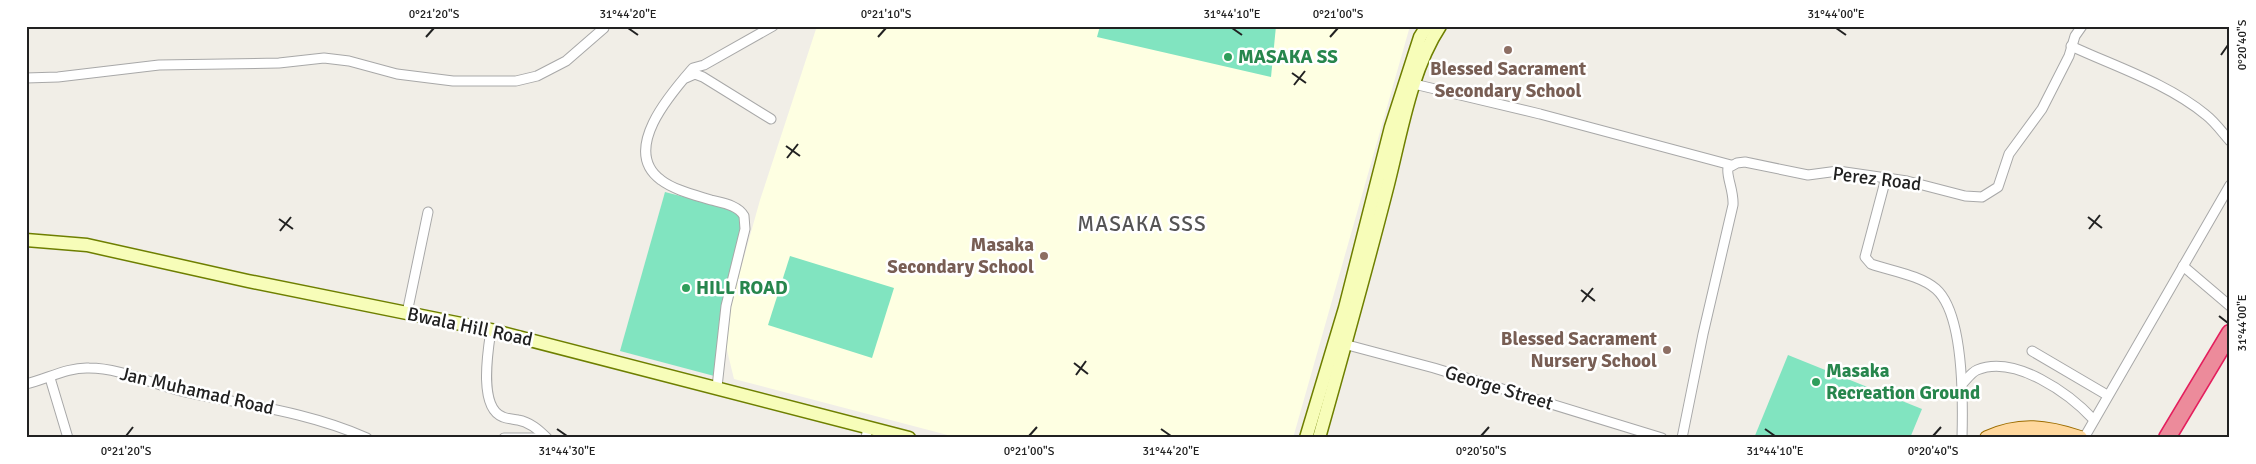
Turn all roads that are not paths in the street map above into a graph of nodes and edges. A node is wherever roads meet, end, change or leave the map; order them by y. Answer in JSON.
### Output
{"nodes":[{"id":1,"x":773,"y":26,"type":"edge"},
{"id":2,"x":1427,"y":26,"type":"edge"},
{"id":3,"x":1440,"y":26,"type":"edge"},
{"id":4,"x":2082,"y":26,"type":"edge"},
{"id":5,"x":604,"y":28,"type":"dead end"},
{"id":6,"x":2071,"y":46,"type":"junction"},
{"id":7,"x":26,"y":78,"type":"edge"},
{"id":8,"x":683,"y":79,"type":"junction"},
{"id":9,"x":1414,"y":84,"type":"junction"},
{"id":10,"x":771,"y":119,"type":"dead end"},
{"id":11,"x":2230,"y":141,"type":"edge"},
{"id":12,"x":1731,"y":165,"type":"junction"},
{"id":13,"x":1886,"y":178,"type":"junction"},
{"id":14,"x":2230,"y":185,"type":"edge"},
{"id":15,"x":428,"y":212,"type":"dead end"},
{"id":16,"x":26,"y":240,"type":"edge"},
{"id":17,"x":2183,"y":266,"type":"junction"},
{"id":18,"x":2230,"y":306,"type":"edge"},
{"id":19,"x":407,"y":313,"type":"junction"},
{"id":20,"x":491,"y":330,"type":"junction"},
{"id":21,"x":2230,"y":334,"type":"edge"},
{"id":22,"x":1340,"y":343,"type":"junction"},
{"id":23,"x":2032,"y":351,"type":"dead end"},
{"id":24,"x":50,"y":378,"type":"junction"},
{"id":25,"x":1963,"y":383,"type":"junction"},
{"id":26,"x":26,"y":384,"type":"edge"},
{"id":27,"x":717,"y":387,"type":"junction"},
{"id":28,"x":2107,"y":396,"type":"junction"},
{"id":29,"x":2094,"y":420,"type":"junction"},
{"id":30,"x":867,"y":432,"type":"edge"},
{"id":31,"x":510,"y":437,"type":"edge"},
{"id":32,"x":68,"y":438,"type":"edge"},
{"id":33,"x":367,"y":438,"type":"edge"},
{"id":34,"x":535,"y":438,"type":"edge"},
{"id":35,"x":547,"y":438,"type":"edge"},
{"id":36,"x":909,"y":438,"type":"edge"},
{"id":37,"x":1306,"y":438,"type":"edge"},
{"id":38,"x":1319,"y":438,"type":"edge"},
{"id":39,"x":1662,"y":438,"type":"edge"},
{"id":40,"x":1682,"y":438,"type":"edge"},
{"id":41,"x":1962,"y":438,"type":"edge"},
{"id":42,"x":1987,"y":438,"type":"edge"},
{"id":43,"x":2080,"y":438,"type":"edge"},
{"id":44,"x":2084,"y":438,"type":"edge"},
{"id":45,"x":2168,"y":438,"type":"edge"}],
"edges":[{"from":1,"to":8,"type":"street"},
{"from":2,"to":22,"type":"street"},
{"from":3,"to":9,"type":"street"},
{"from":4,"to":6,"type":"street","name":"Perez Road"},
{"from":5,"to":7,"type":"street"},
{"from":6,"to":11,"type":"street"},
{"from":6,"to":13,"type":"street","name":"Perez Road"},
{"from":8,"to":10,"type":"street"},
{"from":8,"to":27,"type":"street"},
{"from":9,"to":12,"type":"street","name":"Perez Road"},
{"from":9,"to":22,"type":"street"},
{"from":12,"to":13,"type":"street","name":"Perez Road"},
{"from":12,"to":40,"type":"street"},
{"from":13,"to":25,"type":"street"},
{"from":14,"to":17,"type":"street"},
{"from":15,"to":19,"type":"street"},
{"from":16,"to":19,"type":"street","name":"Bwala Hill Road"},
{"from":17,"to":18,"type":"street"},
{"from":17,"to":28,"type":"street"},
{"from":19,"to":20,"type":"street","name":"Bwala Hill Road"},
{"from":20,"to":27,"type":"street","name":"Bwala Hill Road"},
{"from":20,"to":35,"type":"street"},
{"from":21,"to":45,"type":"highway"},
{"from":22,"to":37,"type":"street"},
{"from":22,"to":38,"type":"street"},
{"from":22,"to":39,"type":"street","name":"George Street"},
{"from":23,"to":28,"type":"street"},
{"from":24,"to":26,"type":"street","name":"Jan Muhamad Road"},
{"from":24,"to":32,"type":"street"},
{"from":24,"to":33,"type":"street","name":"Jan Muhamad Road"},
{"from":25,"to":29,"type":"street"},
{"from":25,"to":41,"type":"street"},
{"from":27,"to":30,"type":"street","name":"Bwala Hill Road"},
{"from":28,"to":29,"type":"street"},
{"from":29,"to":44,"type":"street"},
{"from":30,"to":36,"type":"street","name":"Bwala Hill Road"},
{"from":31,"to":34,"type":"street"},
{"from":42,"to":43,"type":"main road"}]}
